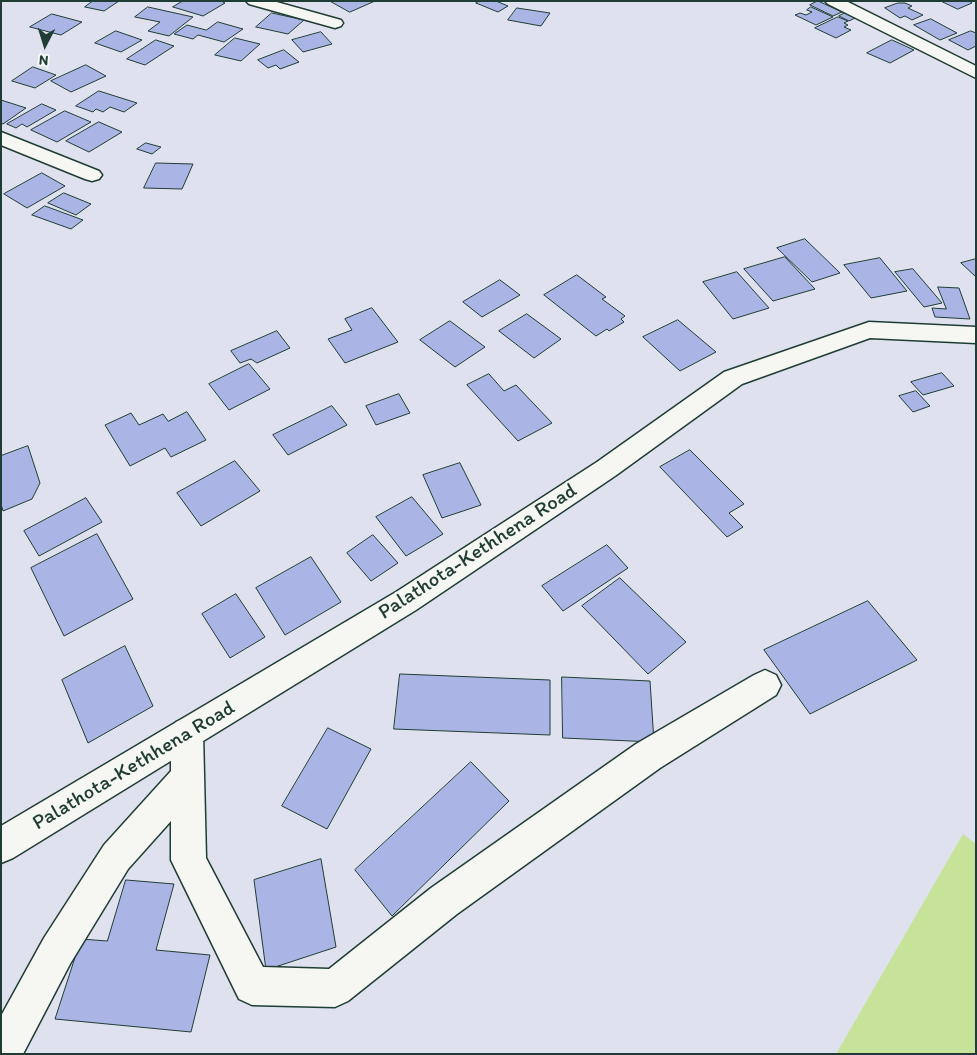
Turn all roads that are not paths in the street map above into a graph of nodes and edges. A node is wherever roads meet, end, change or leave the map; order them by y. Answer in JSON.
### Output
{"nodes":[{"id":1,"x":254,"y":1,"type":"edge"},
{"id":2,"x":833,"y":1,"type":"edge"},
{"id":3,"x":336,"y":23,"type":"dead end"},
{"id":4,"x":976,"y":73,"type":"edge"},
{"id":5,"x":1,"y":138,"type":"edge"},
{"id":6,"x":92,"y":175,"type":"dead end"},
{"id":7,"x":976,"y":335,"type":"edge"},
{"id":8,"x":764,"y":685,"type":"dead end"},
{"id":9,"x":187,"y":733,"type":"junction"},
{"id":10,"x":188,"y":777,"type":"junction"},
{"id":11,"x":1,"y":846,"type":"edge"},
{"id":12,"x":2,"y":1054,"type":"edge"}],
"edges":[{"from":1,"to":3,"type":"street"},
{"from":2,"to":4,"type":"street"},
{"from":5,"to":6,"type":"street"},
{"from":7,"to":9,"type":"street","name":"Palathota-Kethhena Road"},
{"from":8,"to":10,"type":"street"},
{"from":9,"to":10,"type":"street"},
{"from":9,"to":11,"type":"street","name":"Palathota-Kethhena Road"},
{"from":10,"to":12,"type":"street"}]}
